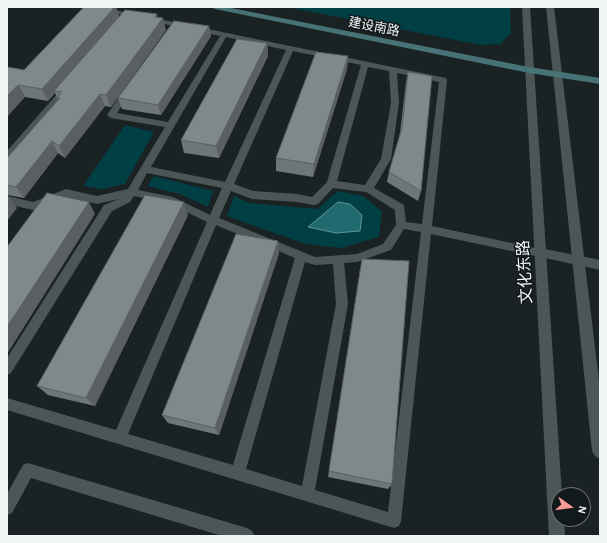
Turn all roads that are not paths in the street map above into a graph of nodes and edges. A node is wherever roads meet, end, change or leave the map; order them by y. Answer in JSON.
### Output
{"nodes":[{"id":1,"x":215,"y":7,"type":"edge"},
{"id":2,"x":526,"y":7,"type":"edge"},
{"id":3,"x":550,"y":7,"type":"edge"},
{"id":4,"x":93,"y":8,"type":"edge"},
{"id":5,"x":224,"y":35,"type":"junction"},
{"id":6,"x":290,"y":48,"type":"junction"},
{"id":7,"x":365,"y":64,"type":"junction"},
{"id":8,"x":393,"y":70,"type":"junction"},
{"id":9,"x":529,"y":70,"type":"junction"},
{"id":10,"x":556,"y":75,"type":"junction"},
{"id":11,"x":73,"y":80,"type":"edge"},
{"id":12,"x":600,"y":81,"type":"edge"},
{"id":13,"x":134,"y":83,"type":"edge"},
{"id":14,"x":171,"y":125,"type":"junction"},
{"id":15,"x":7,"y":157,"type":"edge"},
{"id":16,"x":145,"y":169,"type":"junction"},
{"id":17,"x":331,"y":184,"type":"junction"},
{"id":18,"x":229,"y":186,"type":"junction"},
{"id":19,"x":368,"y":189,"type":"junction"},
{"id":20,"x":132,"y":192,"type":"junction"},
{"id":21,"x":7,"y":200,"type":"edge"},
{"id":22,"x":49,"y":200,"type":"junction"},
{"id":23,"x":39,"y":213,"type":"edge"},
{"id":24,"x":213,"y":220,"type":"junction"},
{"id":25,"x":400,"y":225,"type":"junction"},
{"id":26,"x":427,"y":229,"type":"junction"},
{"id":27,"x":540,"y":253,"type":"junction"},
{"id":28,"x":301,"y":256,"type":"junction"},
{"id":29,"x":338,"y":260,"type":"junction"},
{"id":30,"x":578,"y":261,"type":"junction"},
{"id":31,"x":600,"y":266,"type":"edge"},
{"id":32,"x":7,"y":369,"type":"edge"},
{"id":33,"x":7,"y":404,"type":"edge"},
{"id":34,"x":119,"y":438,"type":"junction"},
{"id":35,"x":600,"y":451,"type":"edge"},
{"id":36,"x":238,"y":474,"type":"junction"},
{"id":37,"x":307,"y":495,"type":"junction"},
{"id":38,"x":7,"y":508,"type":"edge"},
{"id":39,"x":248,"y":536,"type":"edge"},
{"id":40,"x":557,"y":536,"type":"edge"}],
"edges":[{"from":1,"to":9,"type":"main road","name":"建设南路"},
{"from":2,"to":9,"type":"street","name":"文化东路"},
{"from":3,"to":10,"type":"street"},
{"from":4,"to":5,"type":"lane"},
{"from":5,"to":6,"type":"lane"},
{"from":5,"to":14,"type":"lane"},
{"from":6,"to":7,"type":"lane"},
{"from":6,"to":18,"type":"lane"},
{"from":7,"to":8,"type":"lane"},
{"from":7,"to":17,"type":"lane"},
{"from":8,"to":19,"type":"lane"},
{"from":8,"to":26,"type":"lane"},
{"from":9,"to":10,"type":"main road","name":"建设南路"},
{"from":9,"to":27,"type":"street","name":"文化东路"},
{"from":10,"to":12,"type":"main road","name":"建设南路"},
{"from":10,"to":30,"type":"street"},
{"from":11,"to":15,"type":"lane"},
{"from":13,"to":14,"type":"lane"},
{"from":14,"to":16,"type":"lane"},
{"from":16,"to":18,"type":"lane"},
{"from":16,"to":20,"type":"lane"},
{"from":17,"to":18,"type":"lane"},
{"from":17,"to":19,"type":"lane"},
{"from":18,"to":24,"type":"lane"},
{"from":19,"to":25,"type":"lane"},
{"from":20,"to":22,"type":"lane"},
{"from":20,"to":24,"type":"lane"},
{"from":20,"to":32,"type":"lane"},
{"from":21,"to":22,"type":"lane"},
{"from":22,"to":23,"type":"lane"},
{"from":24,"to":28,"type":"lane"},
{"from":24,"to":34,"type":"lane"},
{"from":25,"to":26,"type":"lane"},
{"from":25,"to":29,"type":"lane"},
{"from":26,"to":27,"type":"lane"},
{"from":26,"to":37,"type":"lane"},
{"from":27,"to":30,"type":"street"},
{"from":27,"to":40,"type":"street","name":"文化东路"},
{"from":28,"to":29,"type":"lane"},
{"from":28,"to":36,"type":"lane"},
{"from":29,"to":37,"type":"lane"},
{"from":30,"to":31,"type":"street"},
{"from":30,"to":35,"type":"street"},
{"from":33,"to":34,"type":"lane"},
{"from":34,"to":36,"type":"lane"},
{"from":36,"to":37,"type":"lane"},
{"from":38,"to":39,"type":"lane"}]}
